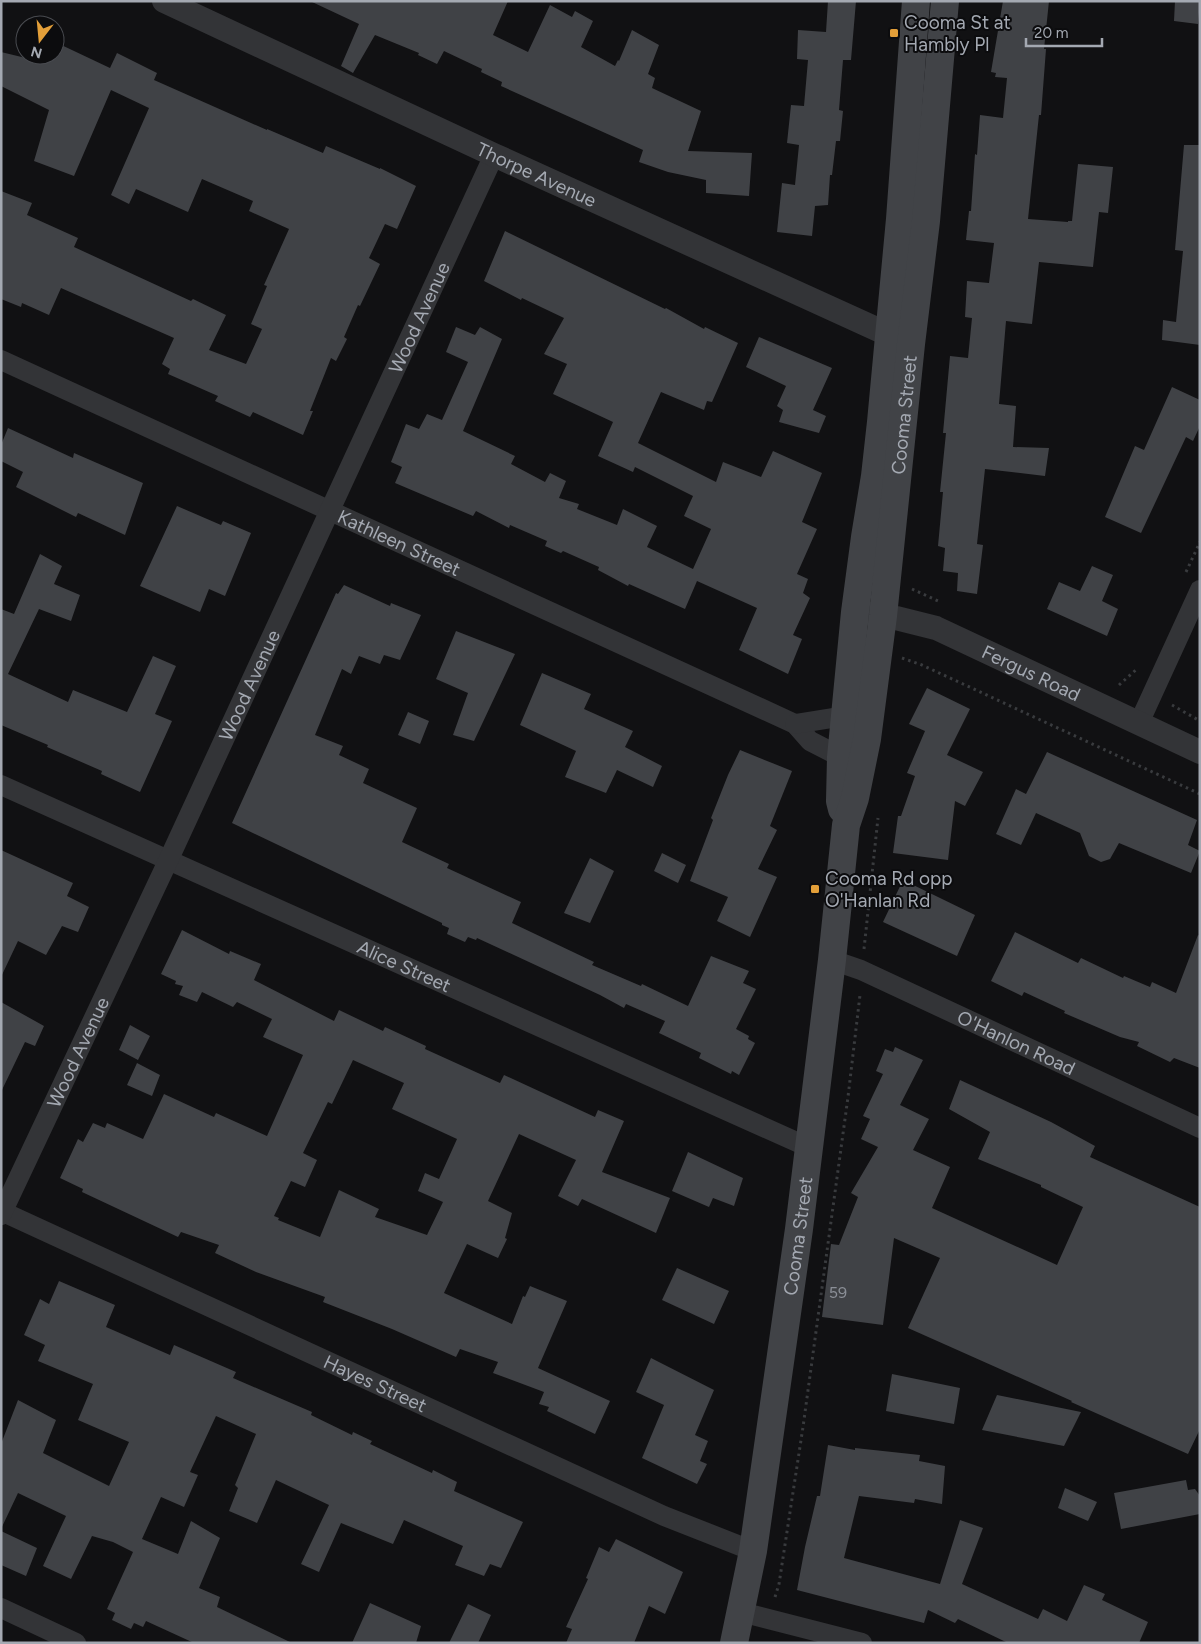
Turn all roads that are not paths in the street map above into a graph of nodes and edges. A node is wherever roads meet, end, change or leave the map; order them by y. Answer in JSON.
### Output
{"nodes":[{"id":1,"x":164,"y":1,"type":"edge"},
{"id":2,"x":916,"y":1,"type":"edge"},
{"id":3,"x":945,"y":1,"type":"edge"},
{"id":4,"x":494,"y":155,"type":"junction"},
{"id":5,"x":900,"y":339,"type":"junction"},
{"id":6,"x":1,"y":360,"type":"edge"},
{"id":7,"x":331,"y":510,"type":"junction"},
{"id":8,"x":1200,"y":590,"type":"edge"},
{"id":9,"x":856,"y":612,"type":"junction"},
{"id":10,"x":883,"y":616,"type":"junction"},
{"id":11,"x":845,"y":716,"type":"junction"},
{"id":12,"x":1139,"y":723,"type":"junction"},
{"id":13,"x":796,"y":724,"type":"junction"},
{"id":14,"x":1200,"y":752,"type":"edge"},
{"id":15,"x":841,"y":757,"type":"junction"},
{"id":16,"x":1,"y":785,"type":"edge"},
{"id":17,"x":846,"y":825,"type":"junction"},
{"id":18,"x":168,"y":861,"type":"junction"},
{"id":19,"x":832,"y":960,"type":"junction"},
{"id":20,"x":1200,"y":1128,"type":"edge"},
{"id":21,"x":808,"y":1147,"type":"junction"},
{"id":22,"x":2,"y":1212,"type":"edge"},
{"id":23,"x":753,"y":1551,"type":"junction"},
{"id":24,"x":1,"y":1608,"type":"edge"},
{"id":25,"x":741,"y":1612,"type":"junction"},
{"id":26,"x":76,"y":1643,"type":"edge"},
{"id":27,"x":734,"y":1643,"type":"edge"},
{"id":28,"x":862,"y":1643,"type":"edge"}],
"edges":[{"from":1,"to":4,"type":"street","name":"Thorpe Avenue"},
{"from":2,"to":5,"type":"main road","name":"Cooma Street"},
{"from":3,"to":5,"type":"main road","name":"Cooma Street"},
{"from":4,"to":5,"type":"street","name":"Thorpe Avenue"},
{"from":4,"to":7,"type":"street","name":"Wood Avenue"},
{"from":5,"to":9,"type":"main road","name":"Cooma Street"},
{"from":5,"to":10,"type":"main road","name":"Cooma Street"},
{"from":6,"to":7,"type":"street","name":"Kathleen Street"},
{"from":7,"to":13,"type":"street","name":"Kathleen Street"},
{"from":7,"to":18,"type":"street","name":"Wood Avenue"},
{"from":8,"to":12,"type":"street"},
{"from":9,"to":10,"type":"street","name":"Fergus Road"},
{"from":9,"to":11,"type":"main road","name":"Cooma Street"},
{"from":10,"to":12,"type":"street","name":"Fergus Road"},
{"from":10,"to":17,"type":"main road","name":"Cooma Street"},
{"from":11,"to":13,"type":"street"},
{"from":11,"to":15,"type":"main road","name":"Cooma Street"},
{"from":12,"to":14,"type":"street","name":"Fergus Road"},
{"from":13,"to":15,"type":"street","name":"Kathleen Street"},
{"from":15,"to":17,"type":"main road","name":"Cooma Street"},
{"from":16,"to":18,"type":"street","name":"Alice Street"},
{"from":17,"to":19,"type":"main road","name":"Cooma Street"},
{"from":18,"to":21,"type":"street","name":"Alice Street"},
{"from":18,"to":22,"type":"street","name":"Wood Avenue"},
{"from":19,"to":20,"type":"street","name":"O'Hanlon Road"},
{"from":19,"to":21,"type":"main road","name":"Cooma Street"},
{"from":21,"to":23,"type":"main road","name":"Cooma Street"},
{"from":22,"to":23,"type":"street","name":"Hayes Street"},
{"from":23,"to":25,"type":"main road","name":"Cooma Street"},
{"from":24,"to":26,"type":"street"},
{"from":25,"to":27,"type":"main road","name":"Cooma Street"},
{"from":25,"to":28,"type":"street"}]}
